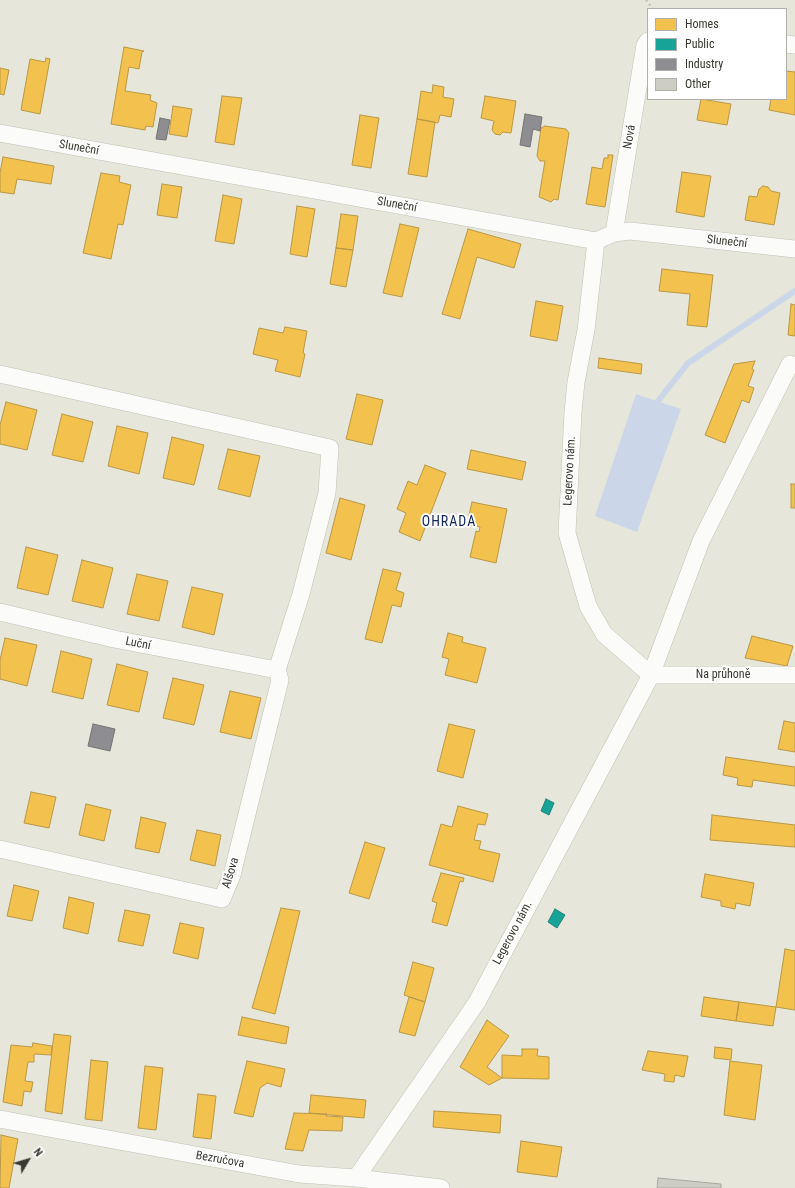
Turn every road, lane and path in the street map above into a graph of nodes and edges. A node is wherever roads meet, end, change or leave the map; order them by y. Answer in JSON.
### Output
{"nodes":[{"id":1,"x":646,"y":0,"type":"edge"},
{"id":2,"x":652,"y":8,"type":"edge"},
{"id":3,"x":647,"y":44,"type":"edge"},
{"id":4,"x":0,"y":133,"type":"edge"},
{"id":5,"x":614,"y":233,"type":"junction"},
{"id":6,"x":596,"y":241,"type":"junction"},
{"id":7,"x":795,"y":249,"type":"edge"},
{"id":8,"x":790,"y":364,"type":"dead end"},
{"id":9,"x":0,"y":374,"type":"edge"},
{"id":10,"x":0,"y":612,"type":"edge"},
{"id":11,"x":277,"y":670,"type":"junction"},
{"id":12,"x":651,"y":675,"type":"junction"},
{"id":13,"x":795,"y":676,"type":"edge"},
{"id":14,"x":0,"y":849,"type":"edge"},
{"id":15,"x":0,"y":1120,"type":"edge"},
{"id":16,"x":356,"y":1178,"type":"junction"},
{"id":17,"x":441,"y":1188,"type":"edge"}],
"edges":[{"from":1,"to":2,"type":"path"},
{"from":3,"to":5,"type":"street","name":"Nová"},
{"from":4,"to":6,"type":"street","name":"Sluneční"},
{"from":5,"to":6,"type":"street","name":"Sluneční"},
{"from":5,"to":7,"type":"street","name":"Sluneční"},
{"from":6,"to":12,"type":"street","name":"Legerovo nám."},
{"from":8,"to":12,"type":"street","name":"Legerovo nám."},
{"from":9,"to":11,"type":"street"},
{"from":10,"to":11,"type":"street","name":"Luční"},
{"from":11,"to":14,"type":"street","name":"Alšova"},
{"from":12,"to":13,"type":"street","name":"Na průhoně"},
{"from":12,"to":16,"type":"street","name":"Legerovo nám."},
{"from":15,"to":16,"type":"street","name":"Bezručova"},
{"from":16,"to":17,"type":"street","name":"Bezručova"}]}
